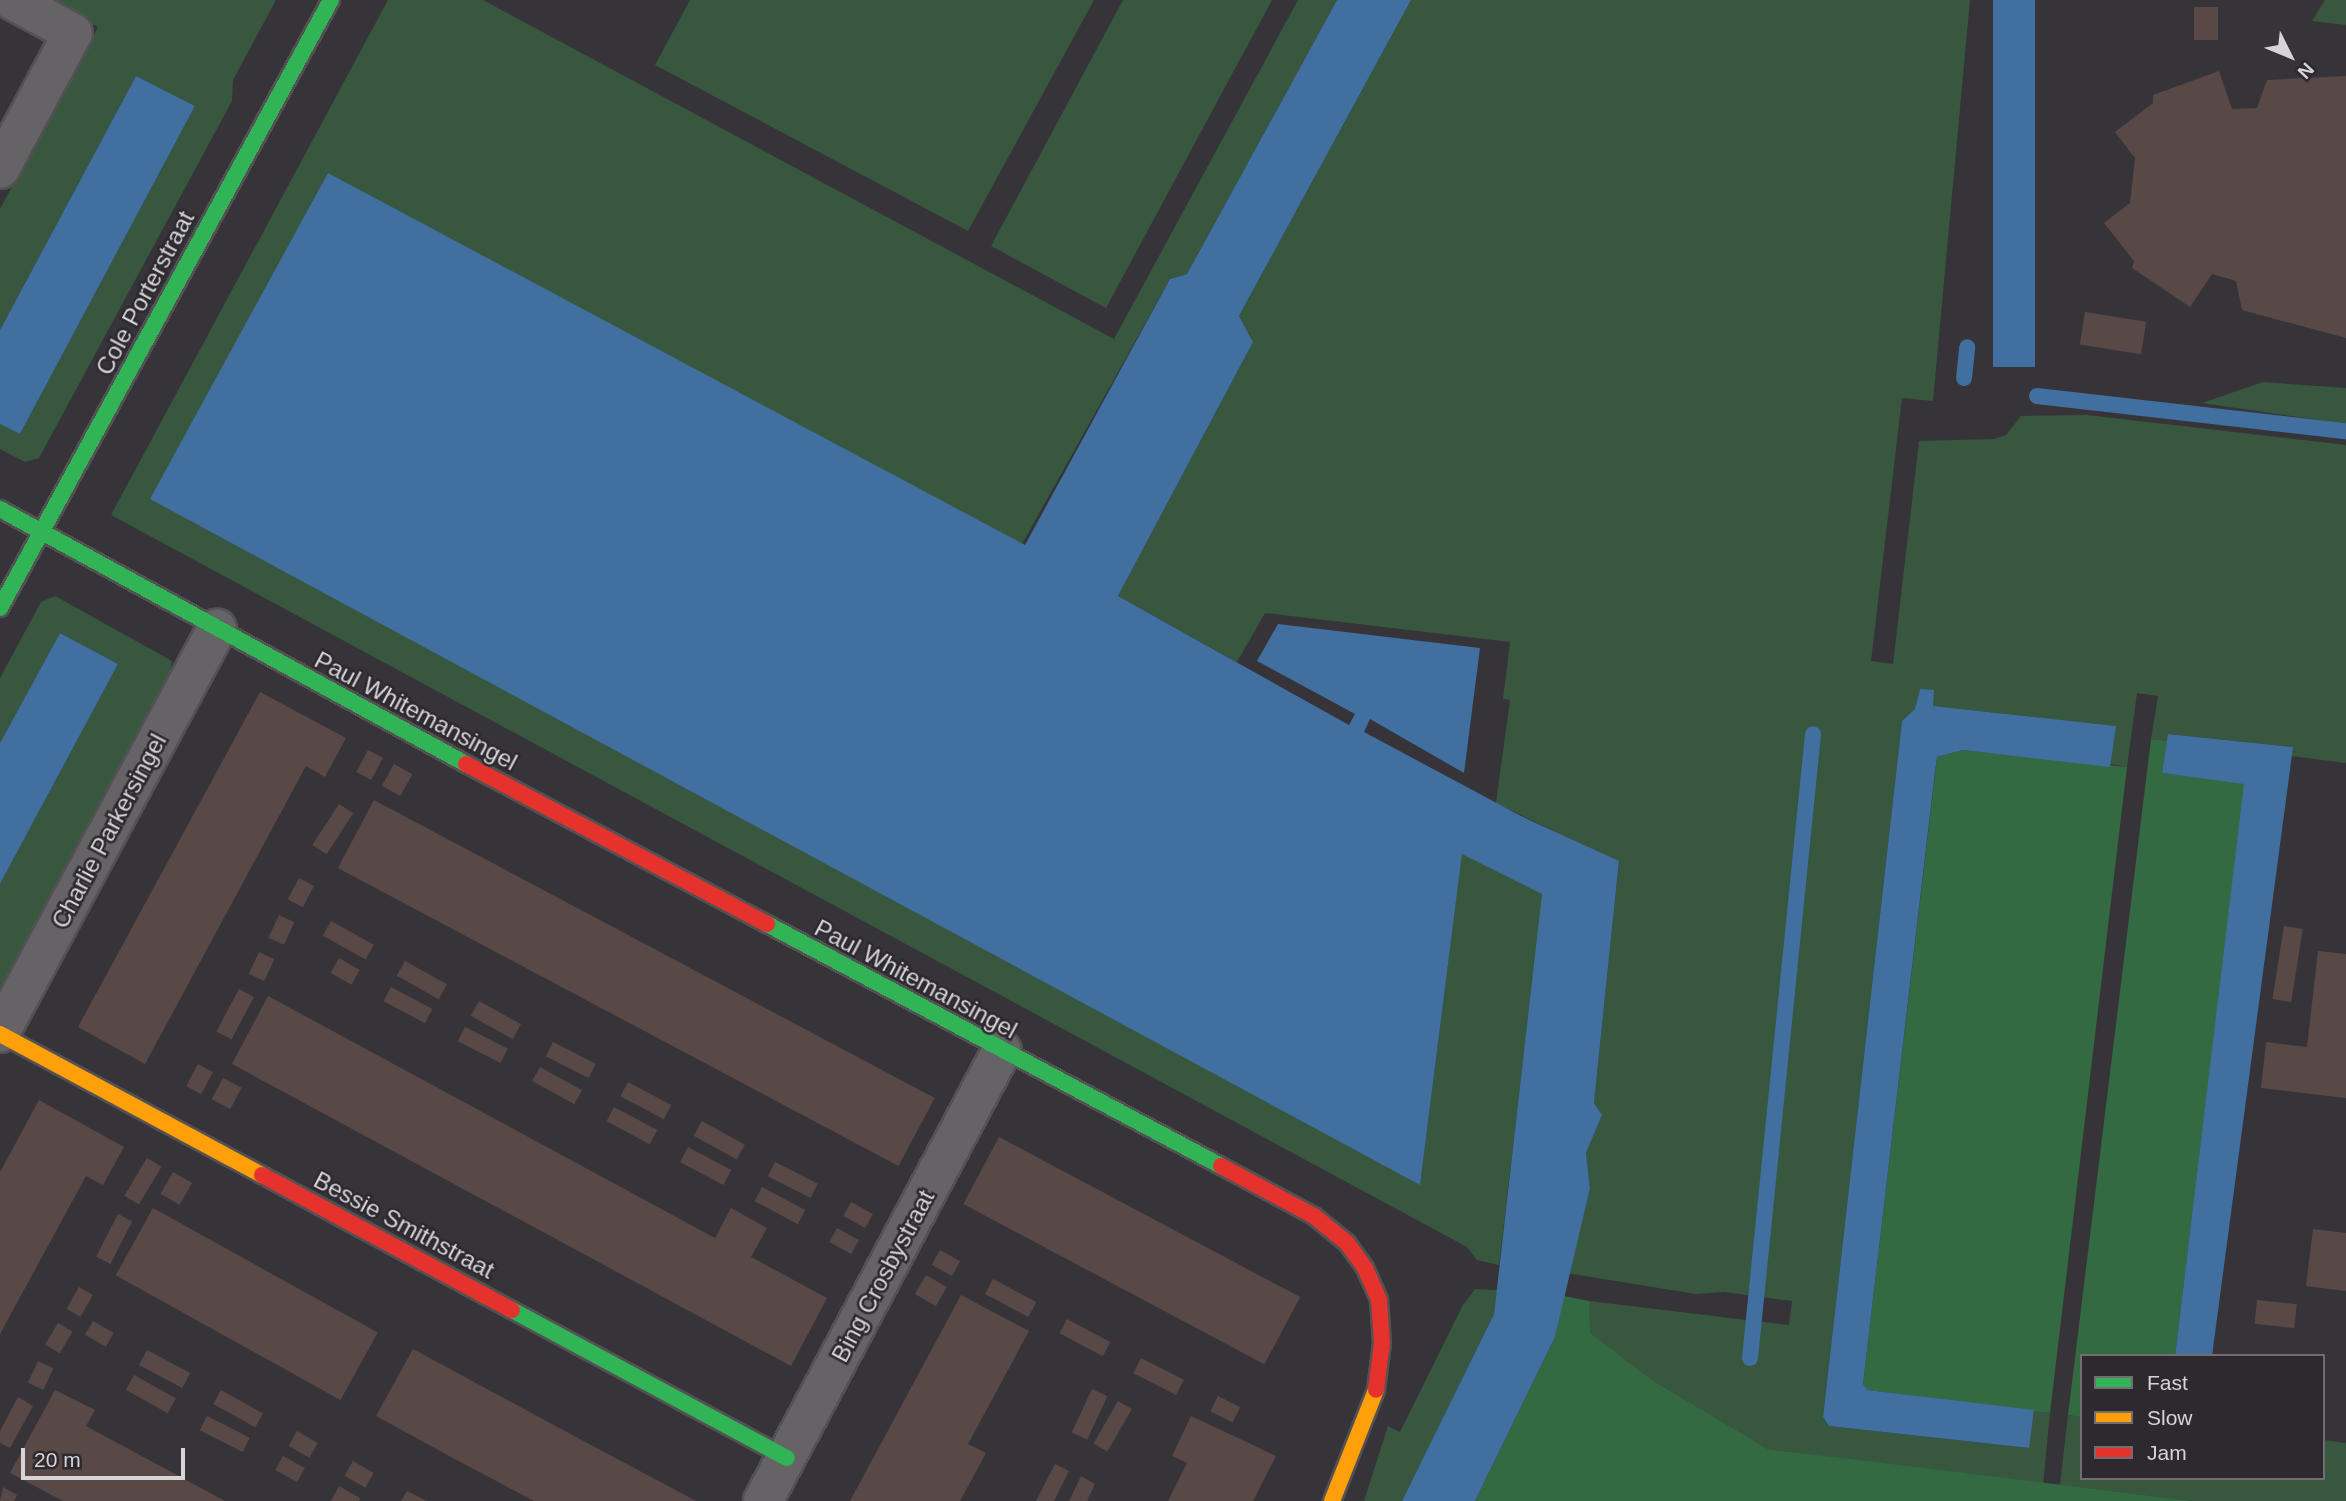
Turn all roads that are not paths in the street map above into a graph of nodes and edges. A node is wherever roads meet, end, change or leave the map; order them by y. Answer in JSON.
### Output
{"nodes":[{"id":1,"x":12,"y":0,"type":"edge"},
{"id":2,"x":331,"y":0,"type":"edge"},
{"id":3,"x":0,"y":169,"type":"edge"},
{"id":4,"x":0,"y":509,"type":"edge"},
{"id":5,"x":43,"y":533,"type":"junction"},
{"id":6,"x":0,"y":608,"type":"edge"},
{"id":7,"x":217,"y":629,"type":"junction"},
{"id":8,"x":0,"y":1033,"type":"edge"},
{"id":9,"x":1002,"y":1051,"type":"junction"},
{"id":10,"x":787,"y":1458,"type":"junction"},
{"id":11,"x":763,"y":1501,"type":"edge"},
{"id":12,"x":1332,"y":1501,"type":"edge"}],
"edges":[{"from":1,"to":3,"type":"street"},
{"from":2,"to":5,"type":"street","name":"Cole Porterstraat"},
{"from":4,"to":5,"type":"street","name":"Paul Whitemansingel"},
{"from":5,"to":6,"type":"street","name":"Cole Porterstraat"},
{"from":5,"to":7,"type":"street","name":"Paul Whitemansingel"},
{"from":7,"to":8,"type":"street","name":"Charlie Parkersingel"},
{"from":7,"to":9,"type":"street","name":"Paul Whitemansingel"},
{"from":8,"to":10,"type":"street","name":"Bessie Smithstraat"},
{"from":9,"to":10,"type":"street","name":"Bing Crosbystraat"},
{"from":9,"to":12,"type":"street","name":"Paul Whitemansingel"},
{"from":10,"to":11,"type":"street","name":"Bing Crosbystraat"}]}
